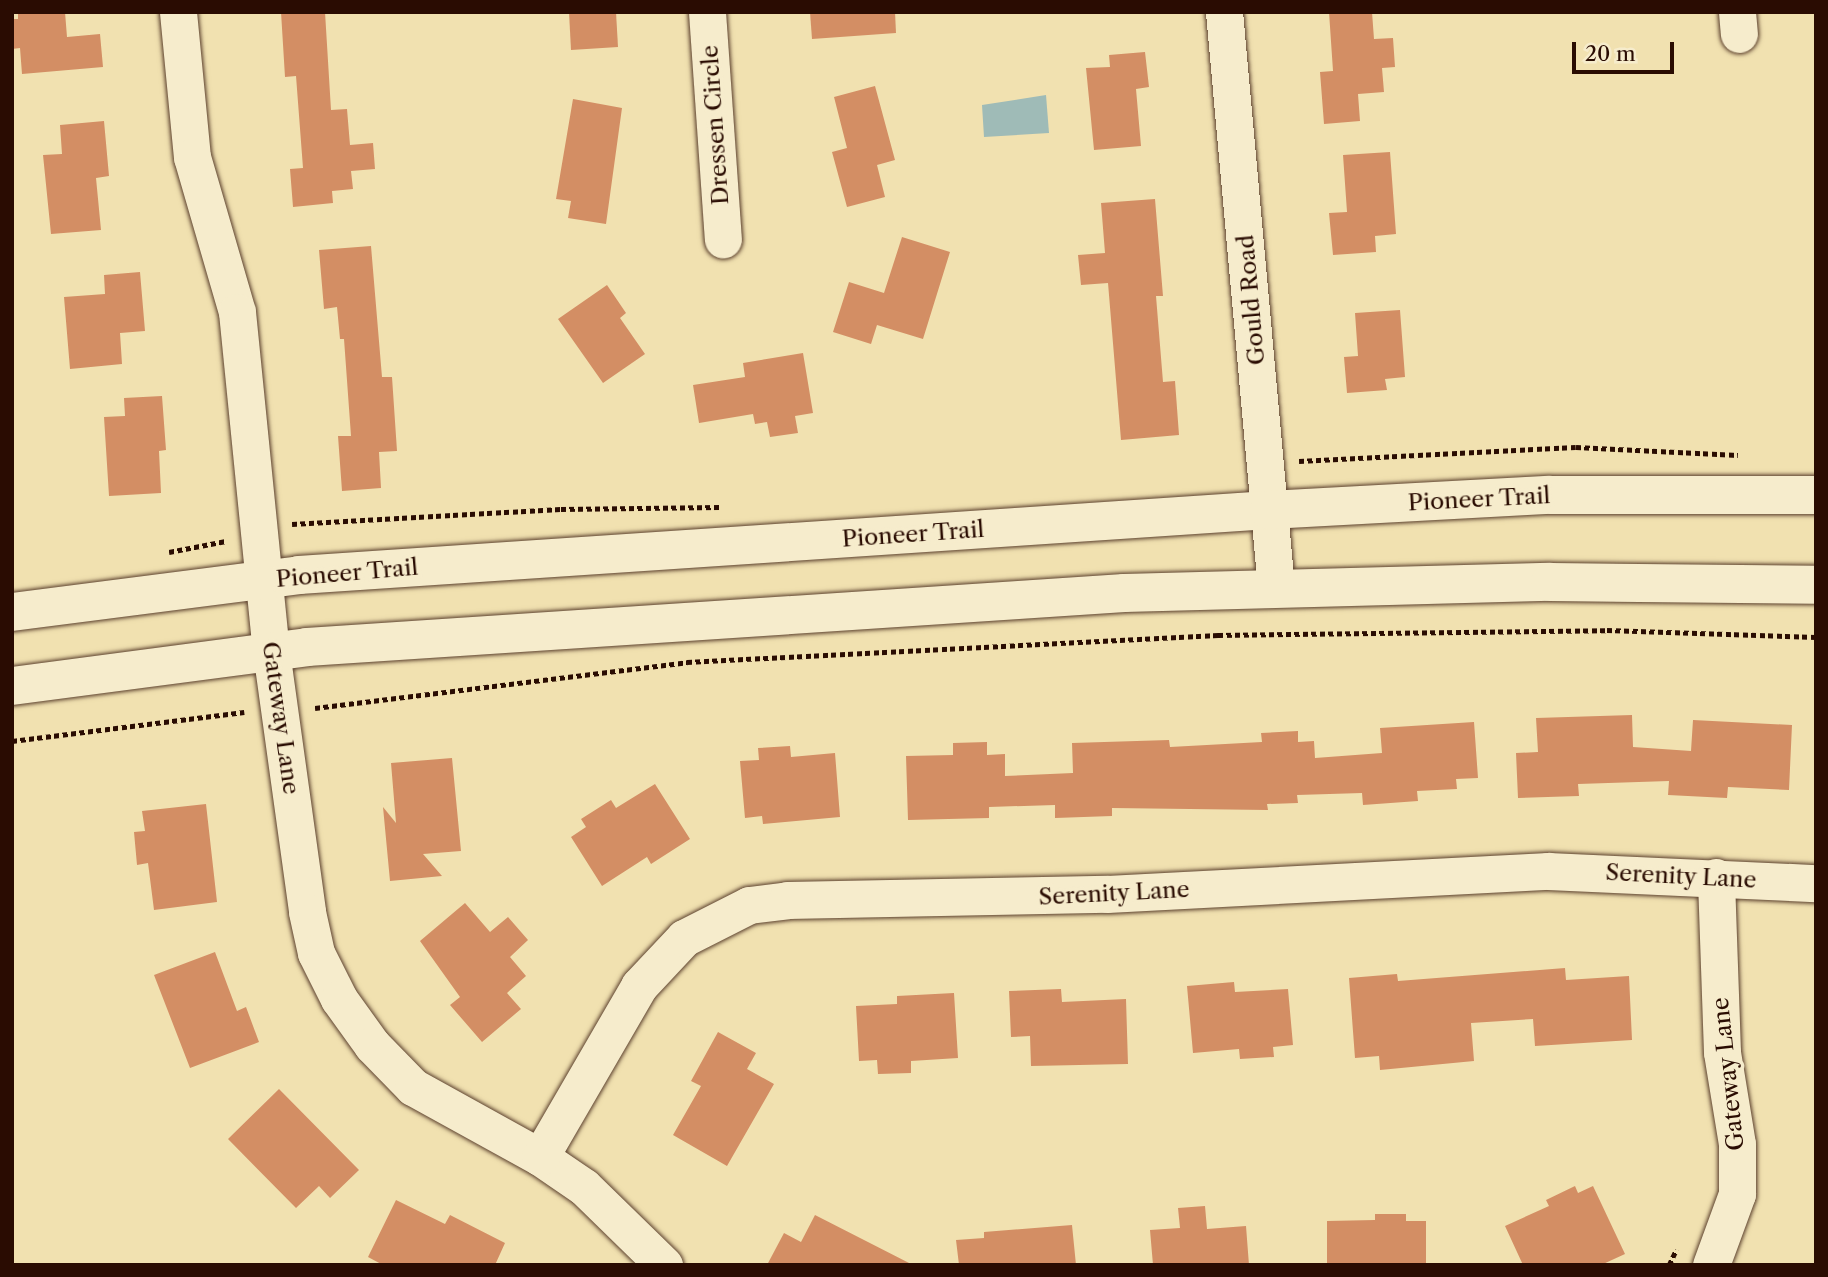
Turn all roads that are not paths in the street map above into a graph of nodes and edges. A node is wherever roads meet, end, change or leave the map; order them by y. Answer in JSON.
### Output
{"nodes":[{"id":1,"x":178,"y":12,"type":"edge"},
{"id":2,"x":707,"y":12,"type":"edge"},
{"id":3,"x":1224,"y":12,"type":"edge"},
{"id":4,"x":723,"y":239,"type":"dead end"},
{"id":5,"x":1816,"y":495,"type":"edge"},
{"id":6,"x":1269,"y":510,"type":"junction"},
{"id":7,"x":281,"y":577,"type":"junction"},
{"id":8,"x":1816,"y":585,"type":"edge"},
{"id":9,"x":1276,"y":588,"type":"junction"},
{"id":10,"x":12,"y":612,"type":"edge"},
{"id":11,"x":289,"y":649,"type":"junction"},
{"id":12,"x":12,"y":686,"type":"edge"},
{"id":13,"x":1716,"y":877,"type":"junction"},
{"id":14,"x":1816,"y":883,"type":"edge"},
{"id":15,"x":540,"y":1157,"type":"junction"},
{"id":16,"x":664,"y":1265,"type":"edge"},
{"id":17,"x":1711,"y":1265,"type":"edge"}],
"edges":[{"from":1,"to":7,"type":"street","name":"Gateway Lane"},
{"from":2,"to":4,"type":"street","name":"Dressen Circle"},
{"from":3,"to":6,"type":"street","name":"Gould Road"},
{"from":5,"to":6,"type":"main road","name":"Pioneer Trail"},
{"from":6,"to":7,"type":"main road","name":"Pioneer Trail"},
{"from":6,"to":9,"type":"street","name":"Gould Road"},
{"from":7,"to":10,"type":"main road","name":"Pioneer Trail"},
{"from":7,"to":11,"type":"street","name":"Gateway Lane"},
{"from":8,"to":9,"type":"main road"},
{"from":9,"to":11,"type":"main road"},
{"from":11,"to":12,"type":"main road"},
{"from":11,"to":15,"type":"street","name":"Gateway Lane"},
{"from":13,"to":14,"type":"street","name":"Serenity Lane"},
{"from":13,"to":15,"type":"street","name":"Serenity Lane"},
{"from":13,"to":17,"type":"street","name":"Gateway Lane"},
{"from":15,"to":16,"type":"street","name":"Gateway Lane"}]}
